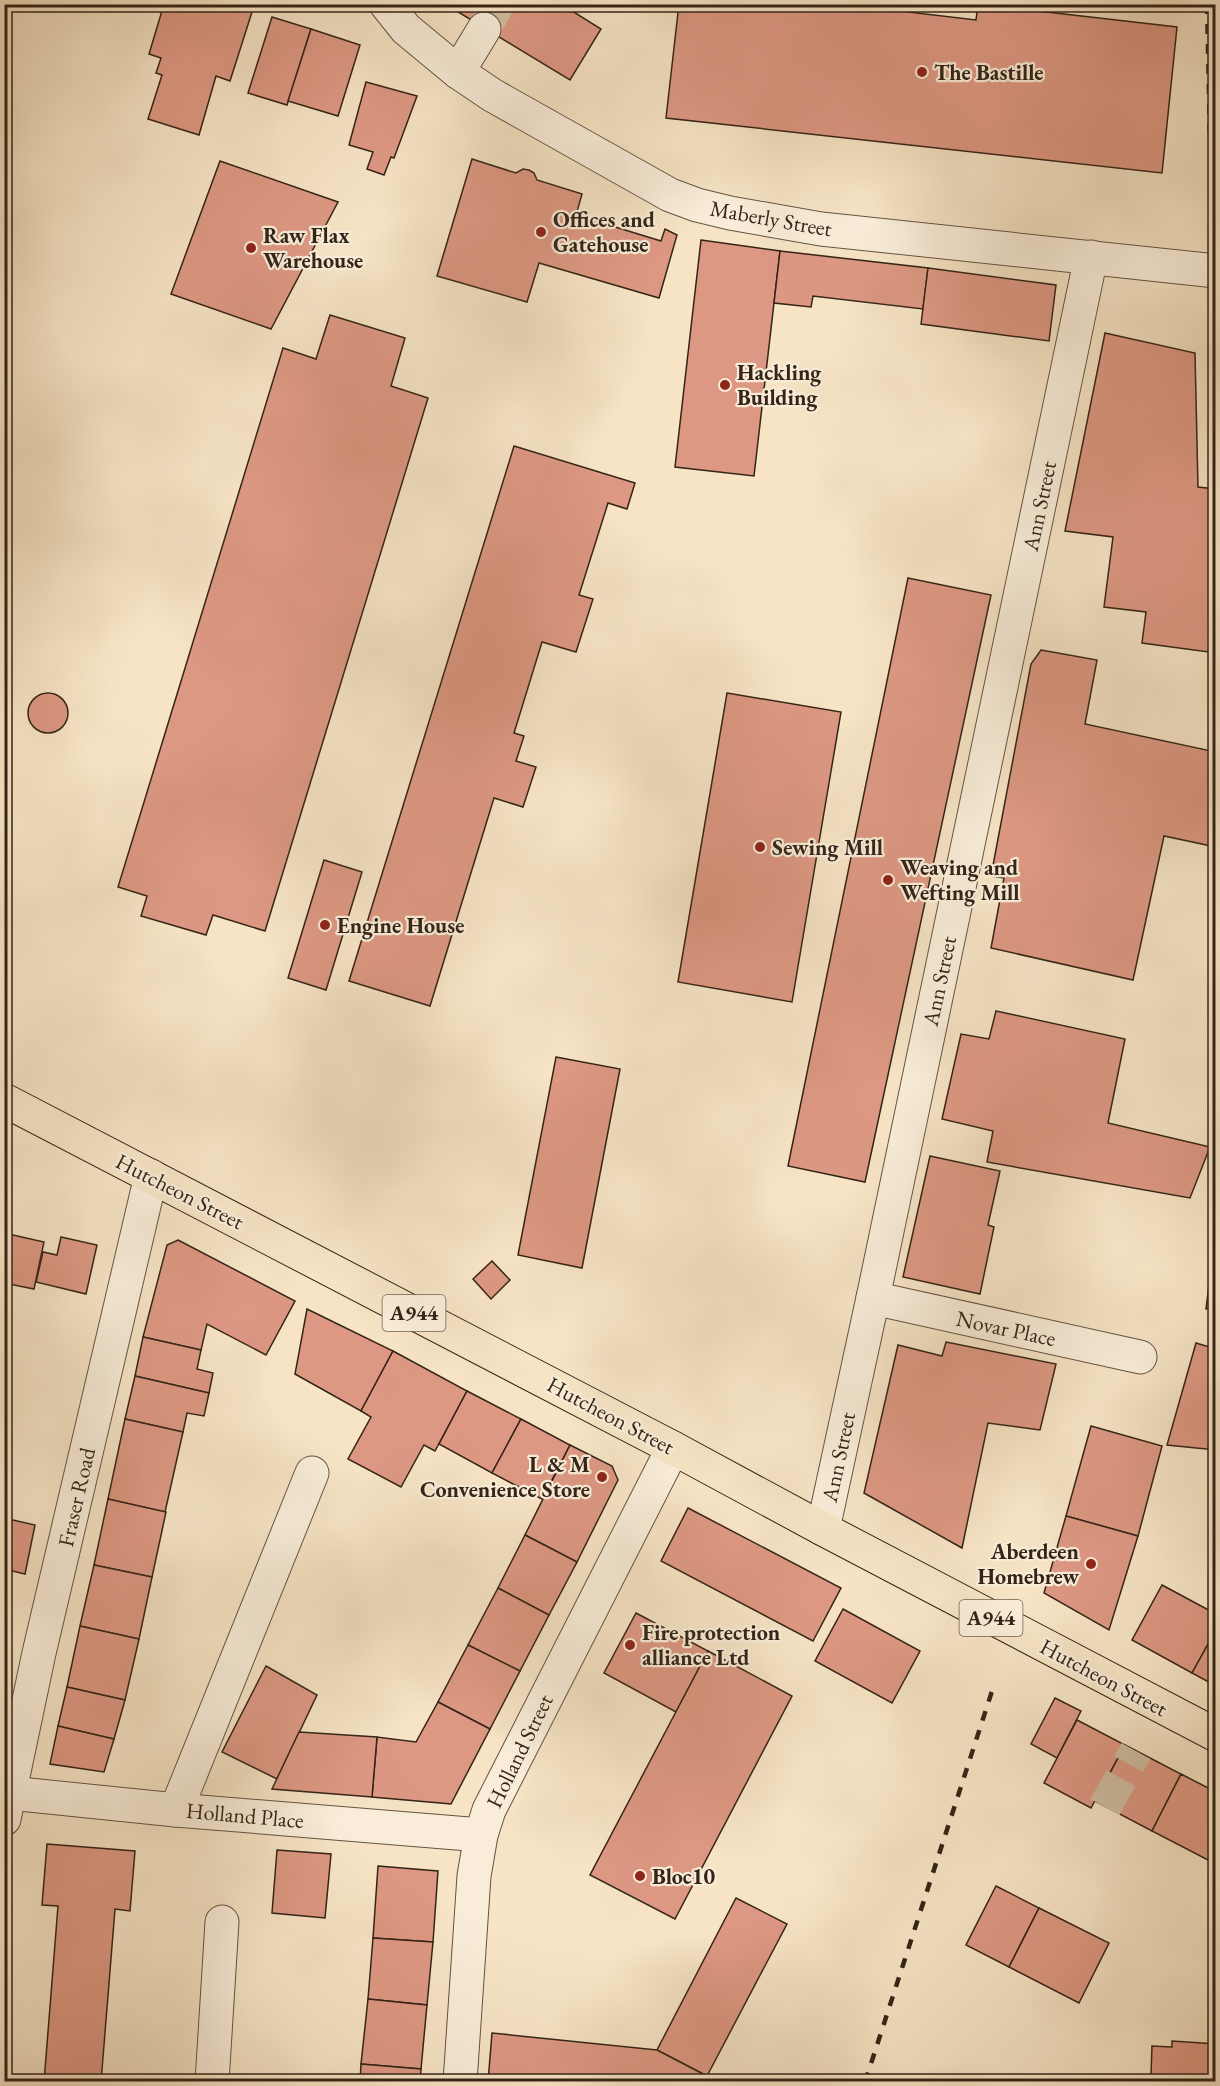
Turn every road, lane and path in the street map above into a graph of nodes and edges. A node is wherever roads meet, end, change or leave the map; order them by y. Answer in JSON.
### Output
{"nodes":[{"id":1,"x":387,"y":4,"type":"edge"},
{"id":2,"x":484,"y":29,"type":"tunnel mouth"},
{"id":3,"x":458,"y":72,"type":"junction"},
{"id":4,"x":1090,"y":257,"type":"junction"},
{"id":5,"x":1215,"y":271,"type":"edge"},
{"id":6,"x":4,"y":1100,"type":"edge"},
{"id":7,"x":151,"y":1176,"type":"junction"},
{"id":8,"x":873,"y":1298,"type":"junction"},
{"id":9,"x":1140,"y":1357,"type":"dead end"},
{"id":10,"x":673,"y":1448,"type":"junction"},
{"id":11,"x":312,"y":1473,"type":"dead end"},
{"id":12,"x":823,"y":1529,"type":"junction"},
{"id":13,"x":1215,"y":1735,"type":"edge"},
{"id":14,"x":7,"y":1805,"type":"edge"},
{"id":15,"x":176,"y":1810,"type":"junction"},
{"id":16,"x":481,"y":1835,"type":"junction"},
{"id":17,"x":222,"y":1922,"type":"dead end"},
{"id":18,"x":212,"y":2082,"type":"edge"},
{"id":19,"x":460,"y":2082,"type":"edge"}],
"edges":[{"from":1,"to":3,"type":"street","name":"Maberly Street"},
{"from":2,"to":3,"type":"street"},
{"from":3,"to":4,"type":"street","name":"Maberly Street"},
{"from":4,"to":5,"type":"street","name":"Maberly Street"},
{"from":4,"to":8,"type":"street","name":"Ann Street"},
{"from":6,"to":7,"type":"main road","name":"Hutcheon Street","number":"A944"},
{"from":7,"to":10,"type":"main road","name":"Hutcheon Street","number":"A944"},
{"from":7,"to":14,"type":"street","name":"Fraser Road"},
{"from":8,"to":9,"type":"street","name":"Novar Place"},
{"from":8,"to":12,"type":"street","name":"Ann Street"},
{"from":10,"to":12,"type":"main road","name":"Hutcheon Street","number":"A944"},
{"from":10,"to":16,"type":"street","name":"Holland Street"},
{"from":11,"to":15,"type":"street"},
{"from":12,"to":13,"type":"main road","name":"Hutcheon Street","number":"A944"},
{"from":14,"to":15,"type":"street","name":"Holland Place"},
{"from":15,"to":16,"type":"street","name":"Holland Place"},
{"from":16,"to":19,"type":"street","name":"Holland Street"},
{"from":17,"to":18,"type":"street"}]}
